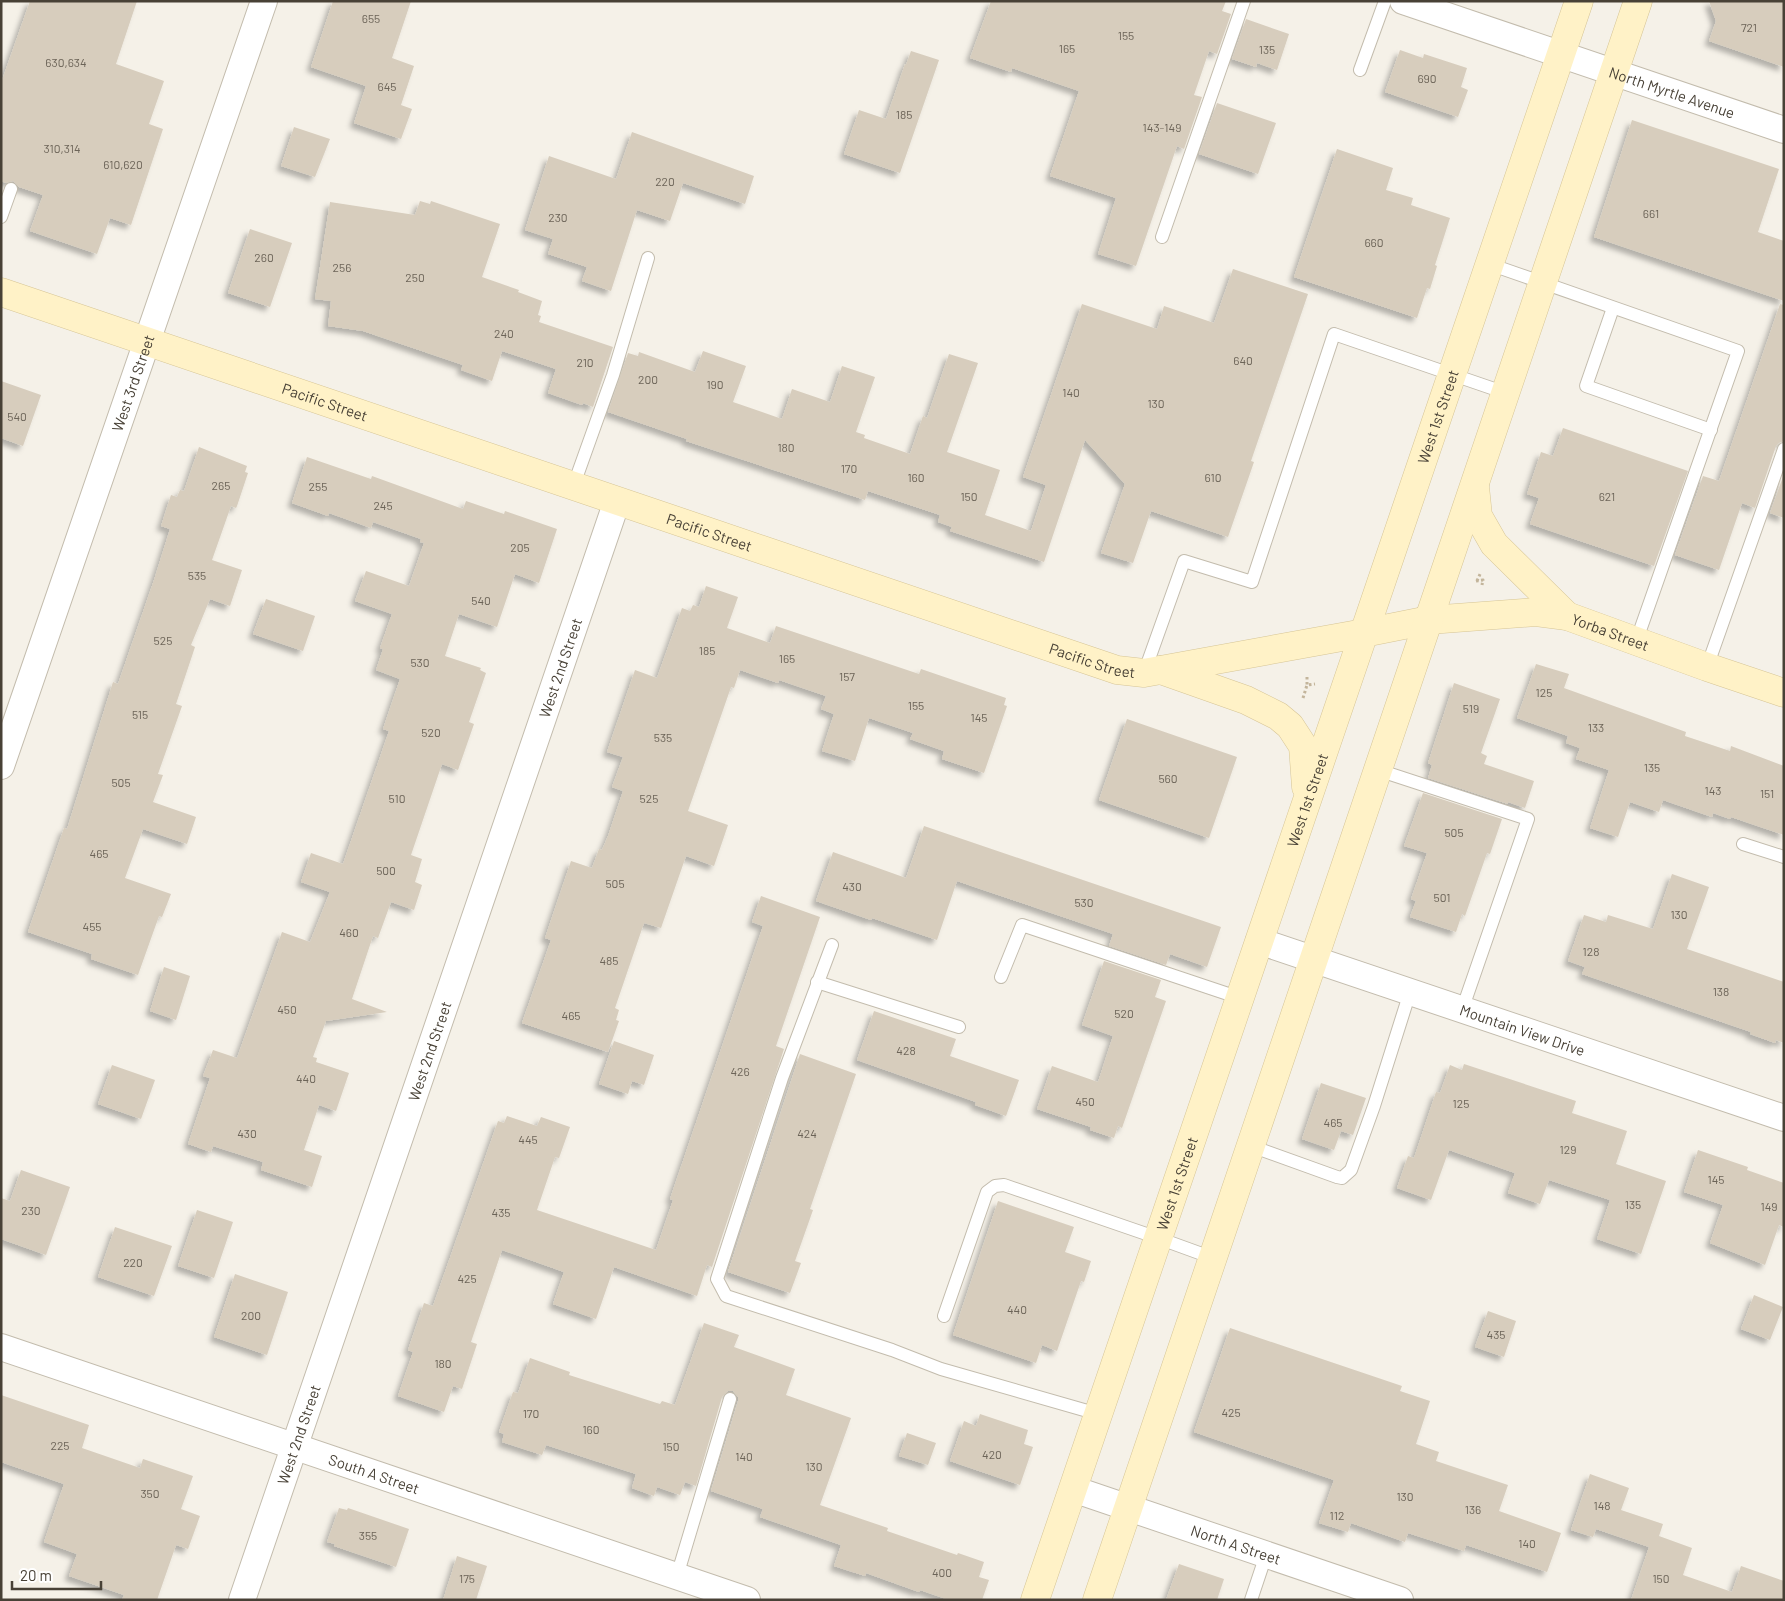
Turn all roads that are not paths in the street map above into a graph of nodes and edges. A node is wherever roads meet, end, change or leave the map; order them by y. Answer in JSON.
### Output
{"nodes":[{"id":1,"x":264,"y":1,"type":"edge"},
{"id":2,"x":1244,"y":1,"type":"edge"},
{"id":3,"x":1385,"y":1,"type":"edge"},
{"id":4,"x":1403,"y":1,"type":"edge"},
{"id":5,"x":1579,"y":1,"type":"edge"},
{"id":6,"x":1638,"y":1,"type":"edge"},
{"id":7,"x":1560,"y":55,"type":"junction"},
{"id":8,"x":1360,"y":70,"type":"dead end"},
{"id":9,"x":1614,"y":73,"type":"junction"},
{"id":10,"x":1784,"y":130,"type":"edge"},
{"id":11,"x":11,"y":189,"type":"dead end"},
{"id":12,"x":1,"y":217,"type":"edge"},
{"id":13,"x":1162,"y":237,"type":"dead end"},
{"id":14,"x":648,"y":258,"type":"dead end"},
{"id":15,"x":1489,"y":264,"type":"junction"},
{"id":16,"x":1543,"y":283,"type":"junction"},
{"id":17,"x":1,"y":292,"type":"edge"},
{"id":18,"x":1613,"y":308,"type":"junction"},
{"id":19,"x":148,"y":341,"type":"junction"},
{"id":20,"x":1452,"y":375,"type":"junction"},
{"id":21,"x":1506,"y":393,"type":"junction"},
{"id":22,"x":1711,"y":430,"type":"junction"},
{"id":23,"x":1784,"y":449,"type":"edge"},
{"id":24,"x":1475,"y":484,"type":"junction"},
{"id":25,"x":573,"y":487,"type":"junction"},
{"id":26,"x":617,"y":501,"type":"junction"},
{"id":27,"x":1567,"y":616,"type":"junction"},
{"id":28,"x":1429,"y":620,"type":"junction"},
{"id":29,"x":1364,"y":633,"type":"junction"},
{"id":30,"x":1636,"y":642,"type":"junction"},
{"id":31,"x":1708,"y":668,"type":"junction"},
{"id":32,"x":1152,"y":671,"type":"junction"},
{"id":33,"x":1784,"y":693,"type":"edge"},
{"id":34,"x":1,"y":766,"type":"edge"},
{"id":35,"x":1378,"y":770,"type":"junction"},
{"id":36,"x":1305,"y":807,"type":"junction"},
{"id":37,"x":1743,"y":844,"type":"dead end"},
{"id":38,"x":1784,"y":857,"type":"edge"},
{"id":39,"x":1259,"y":941,"type":"junction"},
{"id":40,"x":832,"y":945,"type":"dead end"},
{"id":41,"x":1314,"y":959,"type":"junction"},
{"id":42,"x":1001,"y":977,"type":"dead end"},
{"id":43,"x":818,"y":982,"type":"junction"},
{"id":44,"x":1410,"y":992,"type":"junction"},
{"id":45,"x":1240,"y":998,"type":"junction"},
{"id":46,"x":1462,"y":1010,"type":"junction"},
{"id":47,"x":959,"y":1027,"type":"dead end"},
{"id":48,"x":1784,"y":1118,"type":"edge"},
{"id":49,"x":1251,"y":1146,"type":"junction"},
{"id":50,"x":1158,"y":1238,"type":"junction"},
{"id":51,"x":1213,"y":1258,"type":"junction"},
{"id":52,"x":944,"y":1316,"type":"dead end"},
{"id":53,"x":1,"y":1346,"type":"edge"},
{"id":54,"x":730,"y":1399,"type":"dead end"},
{"id":55,"x":1098,"y":1414,"type":"junction"},
{"id":56,"x":295,"y":1446,"type":"junction"},
{"id":57,"x":1073,"y":1489,"type":"junction"},
{"id":58,"x":1128,"y":1508,"type":"junction"},
{"id":59,"x":1266,"y":1555,"type":"junction"},
{"id":60,"x":677,"y":1576,"type":"junction"},
{"id":61,"x":242,"y":1600,"type":"edge"},
{"id":62,"x":747,"y":1600,"type":"edge"},
{"id":63,"x":1035,"y":1600,"type":"edge"},
{"id":64,"x":1098,"y":1600,"type":"edge"},
{"id":65,"x":1251,"y":1600,"type":"edge"},
{"id":66,"x":1400,"y":1600,"type":"edge"}],
"edges":[{"from":1,"to":19,"type":"street","name":"West 3rd Street"},
{"from":2,"to":13,"type":"lane"},
{"from":3,"to":8,"type":"lane"},
{"from":4,"to":7,"type":"street","name":"North Myrtle Avenue"},
{"from":5,"to":7,"type":"main road","name":"West 1st Street"},
{"from":6,"to":9,"type":"main road"},
{"from":7,"to":9,"type":"street","name":"North Myrtle Avenue"},
{"from":7,"to":15,"type":"main road","name":"West 1st Street"},
{"from":9,"to":10,"type":"street","name":"North Myrtle Avenue"},
{"from":9,"to":16,"type":"main road"},
{"from":11,"to":12,"type":"lane"},
{"from":14,"to":25,"type":"lane"},
{"from":15,"to":16,"type":"lane"},
{"from":15,"to":20,"type":"main road","name":"West 1st Street"},
{"from":16,"to":18,"type":"lane"},
{"from":16,"to":21,"type":"main road"},
{"from":17,"to":19,"type":"main road","name":"Pacific Street"},
{"from":18,"to":22,"type":"lane"},
{"from":18,"to":22,"type":"lane"},
{"from":19,"to":25,"type":"main road","name":"Pacific Street"},
{"from":19,"to":34,"type":"street","name":"West 3rd Street"},
{"from":20,"to":21,"type":"lane"},
{"from":20,"to":29,"type":"main road","name":"West 1st Street"},
{"from":20,"to":32,"type":"lane"},
{"from":21,"to":24,"type":"main road"},
{"from":22,"to":30,"type":"lane"},
{"from":23,"to":31,"type":"lane"},
{"from":24,"to":27,"type":"main road"},
{"from":24,"to":28,"type":"main road"},
{"from":25,"to":26,"type":"main road","name":"Pacific Street"},
{"from":26,"to":32,"type":"main road","name":"Pacific Street"},
{"from":26,"to":56,"type":"street","name":"West 2nd Street"},
{"from":27,"to":28,"type":"main road","name":"Yorba Street"},
{"from":27,"to":30,"type":"main road","name":"Yorba Street"},
{"from":28,"to":29,"type":"main road","name":"Pacific Street"},
{"from":28,"to":35,"type":"main road"},
{"from":29,"to":32,"type":"main road","name":"Pacific Street"},
{"from":29,"to":36,"type":"main road","name":"West 1st Street"},
{"from":30,"to":31,"type":"main road","name":"Yorba Street"},
{"from":31,"to":33,"type":"main road","name":"Yorba Street"},
{"from":32,"to":36,"type":"main road"},
{"from":35,"to":41,"type":"main road"},
{"from":35,"to":46,"type":"lane"},
{"from":36,"to":39,"type":"main road","name":"West 1st Street"},
{"from":37,"to":38,"type":"lane"},
{"from":39,"to":41,"type":"street","name":"Mountain View Drive"},
{"from":39,"to":45,"type":"main road","name":"West 1st Street"},
{"from":40,"to":43,"type":"lane"},
{"from":41,"to":44,"type":"street","name":"Mountain View Drive"},
{"from":41,"to":49,"type":"main road"},
{"from":42,"to":45,"type":"lane"},
{"from":43,"to":47,"type":"lane"},
{"from":43,"to":55,"type":"lane"},
{"from":44,"to":46,"type":"street","name":"Mountain View Drive"},
{"from":44,"to":49,"type":"lane"},
{"from":45,"to":50,"type":"main road","name":"West 1st Street"},
{"from":46,"to":48,"type":"street","name":"Mountain View Drive"},
{"from":49,"to":51,"type":"main road"},
{"from":50,"to":51,"type":"lane"},
{"from":50,"to":52,"type":"lane"},
{"from":50,"to":55,"type":"main road","name":"West 1st Street"},
{"from":51,"to":58,"type":"main road"},
{"from":53,"to":56,"type":"street","name":"South A Street"},
{"from":54,"to":60,"type":"lane"},
{"from":55,"to":57,"type":"main road","name":"West 1st Street"},
{"from":56,"to":60,"type":"street","name":"South A Street"},
{"from":56,"to":61,"type":"street","name":"West 2nd Street"},
{"from":57,"to":58,"type":"street","name":"North A Street"},
{"from":57,"to":63,"type":"main road","name":"West 1st Street"},
{"from":58,"to":59,"type":"street","name":"North A Street"},
{"from":58,"to":64,"type":"main road"},
{"from":59,"to":65,"type":"lane"},
{"from":59,"to":66,"type":"street","name":"North A Street"},
{"from":60,"to":62,"type":"street","name":"South A Street"}]}
